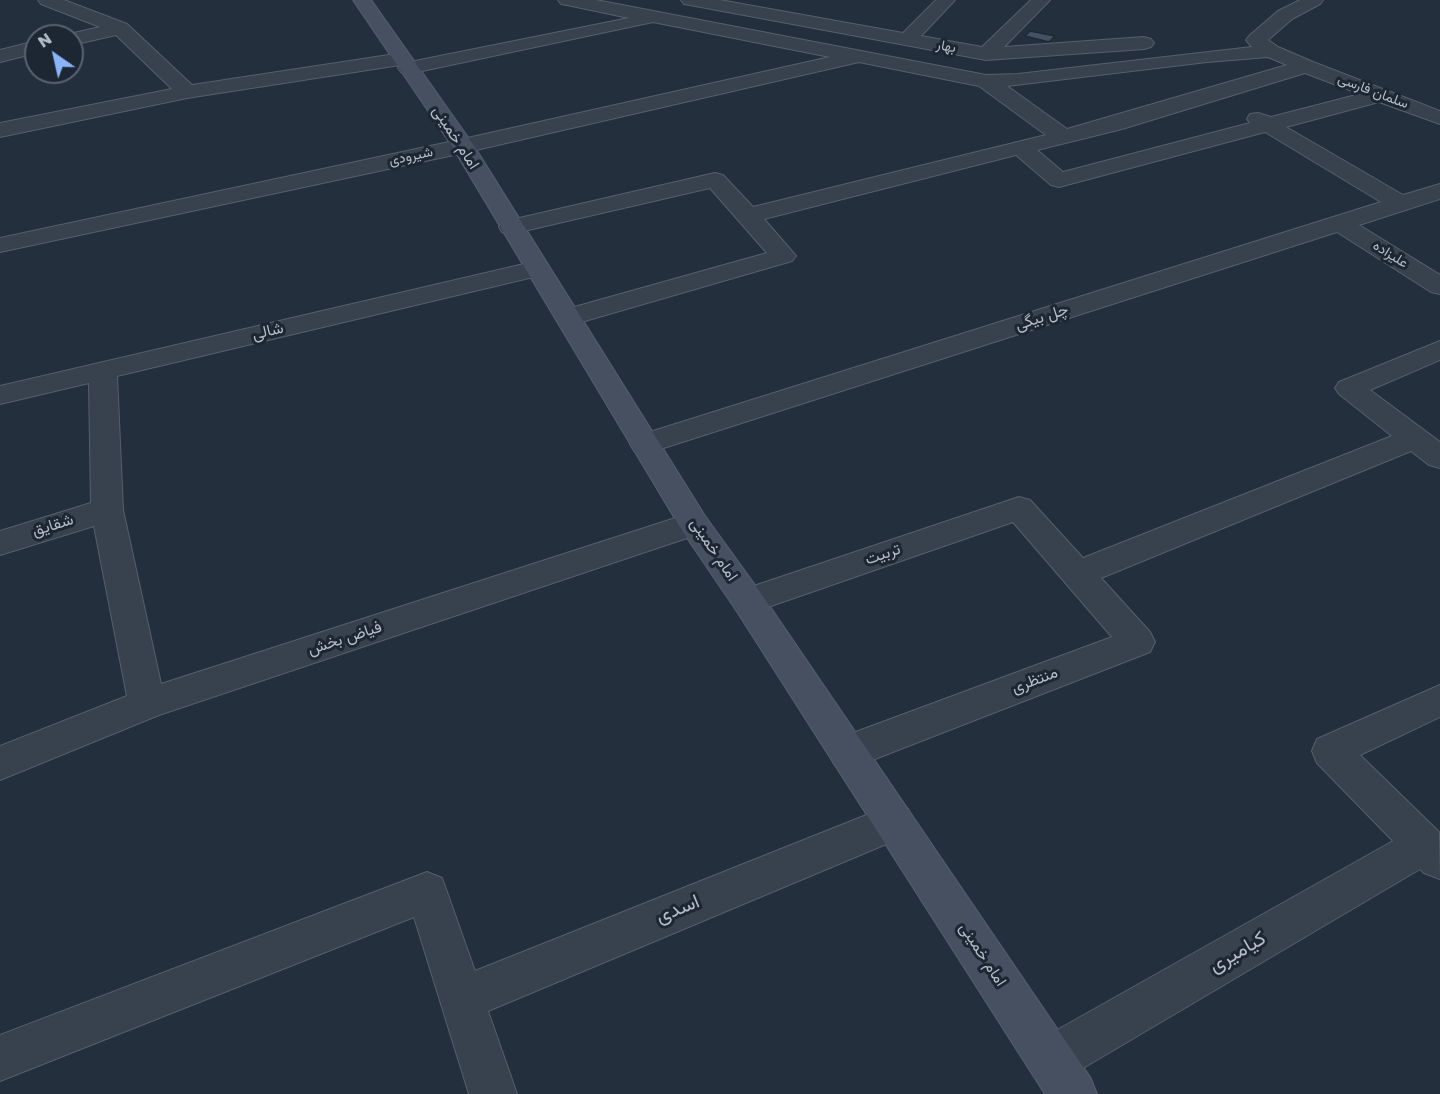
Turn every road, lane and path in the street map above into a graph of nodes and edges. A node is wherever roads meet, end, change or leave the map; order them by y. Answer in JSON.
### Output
{"nodes":[{"id":1,"x":47,"y":0,"type":"edge"},
{"id":2,"x":362,"y":0,"type":"edge"},
{"id":3,"x":567,"y":0,"type":"edge"},
{"id":4,"x":946,"y":0,"type":"edge"},
{"id":5,"x":1041,"y":0,"type":"edge"},
{"id":6,"x":1314,"y":0,"type":"edge"},
{"id":7,"x":700,"y":1,"type":"edge"},
{"id":8,"x":753,"y":5,"type":"edge"},
{"id":9,"x":661,"y":17,"type":"junction"},
{"id":10,"x":120,"y":28,"type":"junction"},
{"id":11,"x":84,"y":36,"type":"edge"},
{"id":12,"x":1205,"y":39,"type":"dead end"},
{"id":13,"x":907,"y":40,"type":"junction"},
{"id":14,"x":24,"y":50,"type":"edge"},
{"id":15,"x":1271,"y":51,"type":"junction"},
{"id":16,"x":986,"y":54,"type":"junction"},
{"id":17,"x":0,"y":56,"type":"edge"},
{"id":18,"x":856,"y":57,"type":"junction"},
{"id":19,"x":405,"y":63,"type":"junction"},
{"id":20,"x":1306,"y":66,"type":"junction"},
{"id":21,"x":986,"y":81,"type":"junction"},
{"id":22,"x":187,"y":92,"type":"junction"},
{"id":23,"x":1381,"y":95,"type":"junction"},
{"id":24,"x":1207,"y":97,"type":"junction"},
{"id":25,"x":1440,"y":118,"type":"edge"},
{"id":26,"x":1114,"y":124,"type":"junction"},
{"id":27,"x":1270,"y":124,"type":"junction"},
{"id":28,"x":0,"y":130,"type":"edge"},
{"id":29,"x":1063,"y":137,"type":"junction"},
{"id":30,"x":463,"y":146,"type":"junction"},
{"id":31,"x":1021,"y":148,"type":"junction"},
{"id":32,"x":1165,"y":152,"type":"junction"},
{"id":33,"x":1440,"y":191,"type":"edge"},
{"id":34,"x":1401,"y":204,"type":"junction"},
{"id":35,"x":748,"y":216,"type":"junction"},
{"id":36,"x":1340,"y":223,"type":"junction"},
{"id":37,"x":511,"y":226,"type":"junction"},
{"id":38,"x":0,"y":245,"type":"edge"},
{"id":39,"x":537,"y":269,"type":"junction"},
{"id":40,"x":1440,"y":286,"type":"edge"},
{"id":41,"x":569,"y":317,"type":"junction"},
{"id":42,"x":1440,"y":350,"type":"edge"},
{"id":43,"x":103,"y":371,"type":"junction"},
{"id":44,"x":0,"y":395,"type":"edge"},
{"id":45,"x":1414,"y":439,"type":"junction"},
{"id":46,"x":645,"y":444,"type":"junction"},
{"id":47,"x":1440,"y":458,"type":"edge"},
{"id":48,"x":1019,"y":508,"type":"joint"},
{"id":49,"x":107,"y":510,"type":"junction"},
{"id":50,"x":694,"y":524,"type":"junction"},
{"id":51,"x":0,"y":543,"type":"edge"},
{"id":52,"x":1077,"y":574,"type":"junction"},
{"id":53,"x":748,"y":601,"type":"junction"},
{"id":54,"x":1440,"y":700,"type":"edge"},
{"id":55,"x":147,"y":704,"type":"junction"},
{"id":56,"x":848,"y":752,"type":"junction"},
{"id":57,"x":0,"y":763,"type":"edge"},
{"id":58,"x":894,"y":822,"type":"junction"},
{"id":59,"x":1433,"y":853,"type":"edge"},
{"id":60,"x":462,"y":999,"type":"junction"},
{"id":61,"x":0,"y":1058,"type":"edge"},
{"id":62,"x":1062,"y":1077,"type":"edge"},
{"id":63,"x":493,"y":1094,"type":"edge"}],
"edges":[{"from":1,"to":10,"type":"street"},
{"from":2,"to":19,"type":"street","name":"امام خمینی"},
{"from":3,"to":9,"type":"street"},
{"from":4,"to":13,"type":"street"},
{"from":5,"to":16,"type":"street"},
{"from":6,"to":15,"type":"street"},
{"from":7,"to":8,"type":"street","name":"بهار"},
{"from":8,"to":13,"type":"street","name":"بهار"},
{"from":9,"to":18,"type":"street"},
{"from":9,"to":19,"type":"street"},
{"from":10,"to":11,"type":"street"},
{"from":10,"to":22,"type":"street"},
{"from":12,"to":16,"type":"street","name":"بهار"},
{"from":13,"to":16,"type":"street","name":"بهار"},
{"from":14,"to":17,"type":"street"},
{"from":15,"to":20,"type":"street","name":"سلمان فارسی"},
{"from":15,"to":21,"type":"street"},
{"from":18,"to":21,"type":"street"},
{"from":18,"to":30,"type":"street","name":"شیرودی"},
{"from":19,"to":22,"type":"street"},
{"from":19,"to":30,"type":"street","name":"امام خمینی"},
{"from":20,"to":23,"type":"street","name":"سلمان فارسی"},
{"from":20,"to":24,"type":"street"},
{"from":21,"to":29,"type":"street"},
{"from":22,"to":28,"type":"street"},
{"from":23,"to":25,"type":"street","name":"سلمان فارسی"},
{"from":23,"to":27,"type":"street"},
{"from":24,"to":26,"type":"street"},
{"from":24,"to":27,"type":"street"},
{"from":26,"to":29,"type":"street"},
{"from":26,"to":32,"type":"street"},
{"from":27,"to":32,"type":"street"},
{"from":27,"to":34,"type":"street"},
{"from":29,"to":31,"type":"street"},
{"from":30,"to":37,"type":"street","name":"امام خمینی"},
{"from":30,"to":38,"type":"street","name":"شیرودی"},
{"from":31,"to":32,"type":"street"},
{"from":31,"to":35,"type":"street"},
{"from":33,"to":34,"type":"street","name":"چل بیگی"},
{"from":34,"to":36,"type":"street","name":"چل بیگی"},
{"from":35,"to":37,"type":"street"},
{"from":35,"to":41,"type":"street"},
{"from":36,"to":40,"type":"street","name":"علیزاده"},
{"from":36,"to":46,"type":"street","name":"چل بیگی"},
{"from":37,"to":39,"type":"street","name":"امام خمینی"},
{"from":39,"to":41,"type":"street","name":"امام خمینی"},
{"from":39,"to":43,"type":"street","name":"شالی"},
{"from":41,"to":46,"type":"street","name":"امام خمینی"},
{"from":42,"to":45,"type":"street"},
{"from":43,"to":44,"type":"street","name":"شالی"},
{"from":43,"to":49,"type":"street"},
{"from":45,"to":47,"type":"street"},
{"from":45,"to":52,"type":"street"},
{"from":46,"to":50,"type":"street","name":"امام خمینی"},
{"from":48,"to":52,"type":"street","name":"منتظری"},
{"from":48,"to":53,"type":"street","name":"تربیت"},
{"from":49,"to":51,"type":"street","name":"شقایق"},
{"from":49,"to":55,"type":"street"},
{"from":50,"to":53,"type":"street","name":"امام خمینی"},
{"from":50,"to":55,"type":"street","name":"فیاض بخش"},
{"from":52,"to":56,"type":"street","name":"منتظری"},
{"from":53,"to":56,"type":"street","name":"امام خمینی"},
{"from":54,"to":59,"type":"street"},
{"from":55,"to":57,"type":"street","name":"فیاض بخش"},
{"from":56,"to":58,"type":"street","name":"امام خمینی"},
{"from":58,"to":60,"type":"street","name":"اسدی"},
{"from":58,"to":62,"type":"street","name":"امام خمینی"},
{"from":59,"to":62,"type":"street","name":"کیامیری"},
{"from":60,"to":61,"type":"street"},
{"from":60,"to":63,"type":"street"}]}
